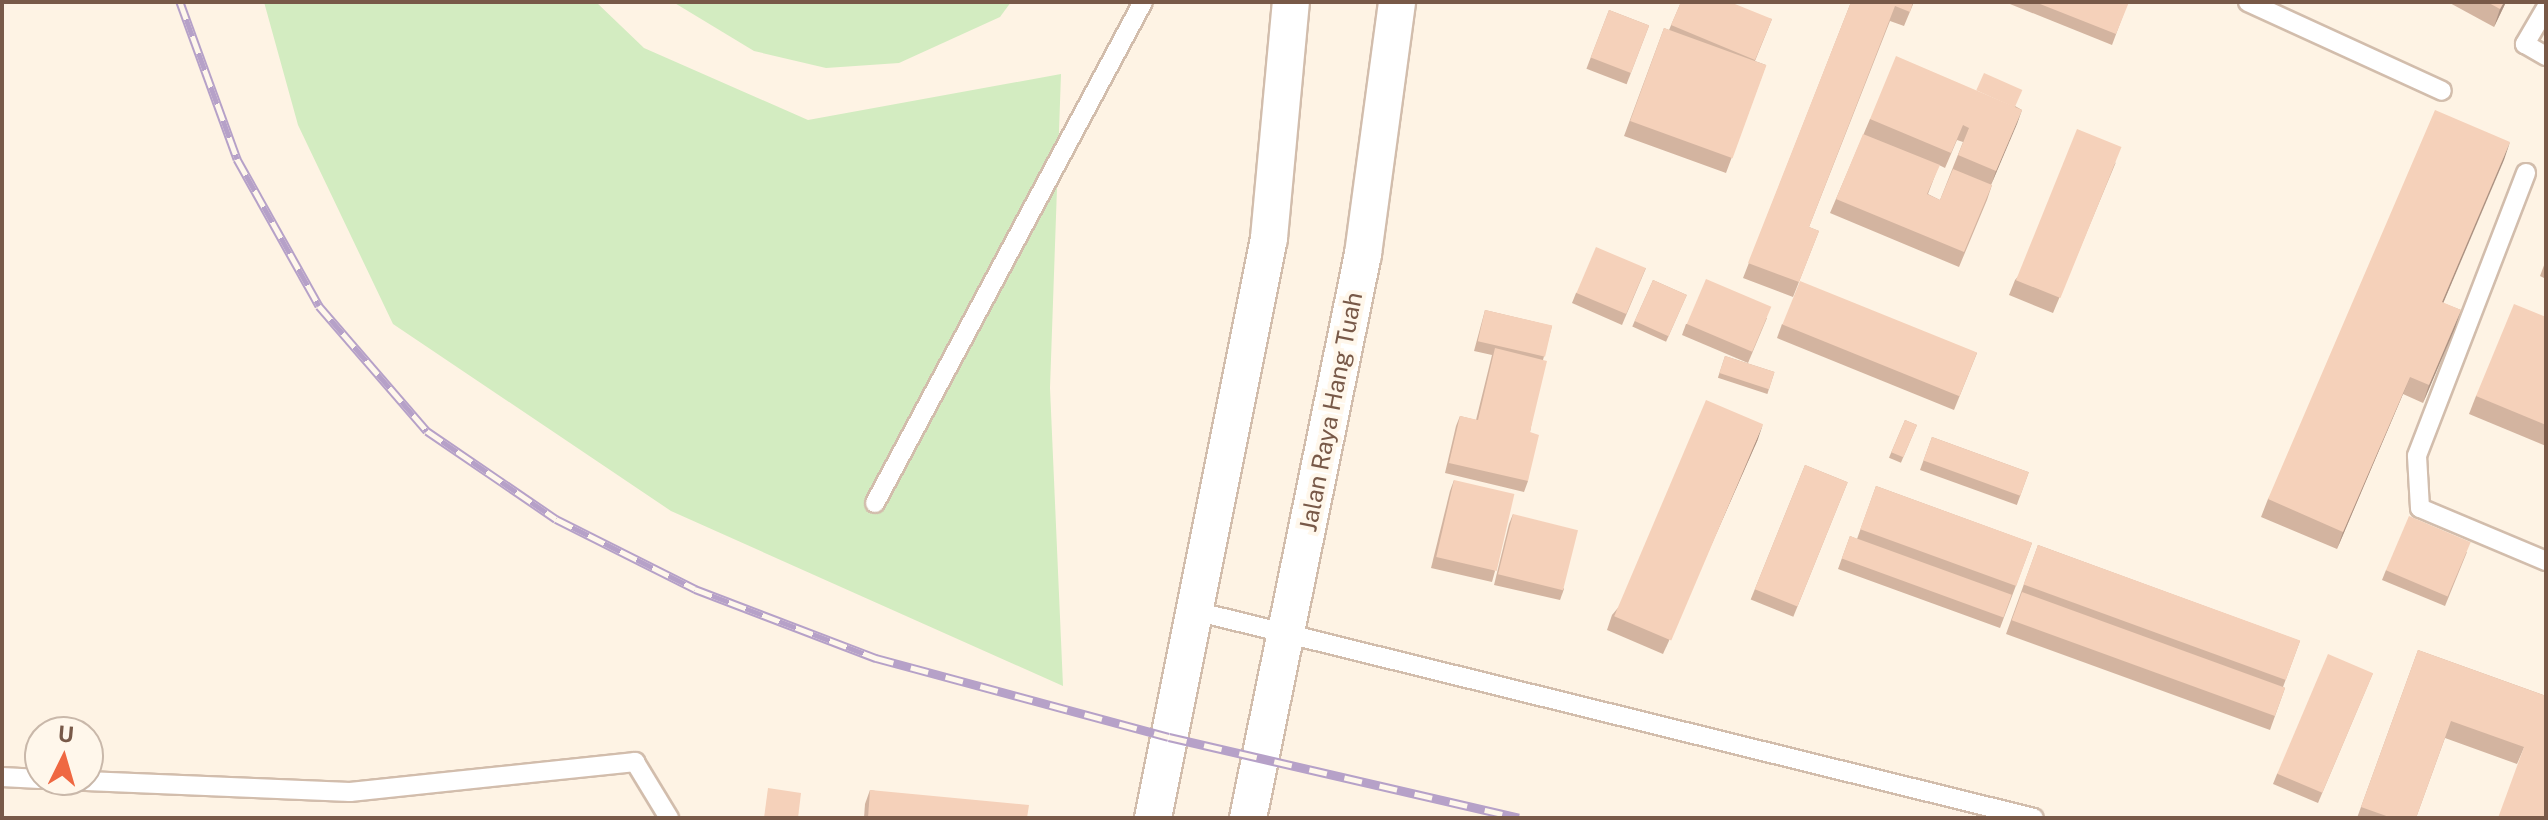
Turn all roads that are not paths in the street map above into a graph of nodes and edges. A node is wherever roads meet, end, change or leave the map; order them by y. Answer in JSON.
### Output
{"nodes":[{"id":1,"x":1143,"y":2,"type":"edge"},
{"id":2,"x":1291,"y":2,"type":"edge"},
{"id":3,"x":1397,"y":2,"type":"edge"},
{"id":4,"x":2248,"y":2,"type":"edge"},
{"id":5,"x":2546,"y":8,"type":"edge"},
{"id":6,"x":2546,"y":56,"type":"edge"},
{"id":7,"x":2442,"y":91,"type":"dead end"},
{"id":8,"x":2526,"y":173,"type":"dead end"},
{"id":9,"x":875,"y":503,"type":"dead end"},
{"id":10,"x":2546,"y":561,"type":"edge"},
{"id":11,"x":1195,"y":611,"type":"junction"},
{"id":12,"x":1287,"y":634,"type":"junction"},
{"id":13,"x":2,"y":777,"type":"edge"},
{"id":14,"x":24,"y":778,"type":"edge"},
{"id":15,"x":104,"y":782,"type":"edge"},
{"id":16,"x":669,"y":818,"type":"edge"},
{"id":17,"x":1153,"y":818,"type":"edge"},
{"id":18,"x":1248,"y":818,"type":"edge"},
{"id":19,"x":2034,"y":818,"type":"edge"}],
"edges":[{"from":1,"to":9,"type":"lane"},
{"from":2,"to":11,"type":"street"},
{"from":3,"to":12,"type":"street","name":"Jalan Raya Hang Tuah"},
{"from":4,"to":7,"type":"lane"},
{"from":5,"to":6,"type":"lane"},
{"from":8,"to":10,"type":"lane"},
{"from":11,"to":12,"type":"lane"},
{"from":11,"to":17,"type":"street"},
{"from":12,"to":18,"type":"street","name":"Jalan Raya Hang Tuah"},
{"from":12,"to":19,"type":"lane"},
{"from":13,"to":14,"type":"lane"},
{"from":15,"to":16,"type":"lane"}]}
